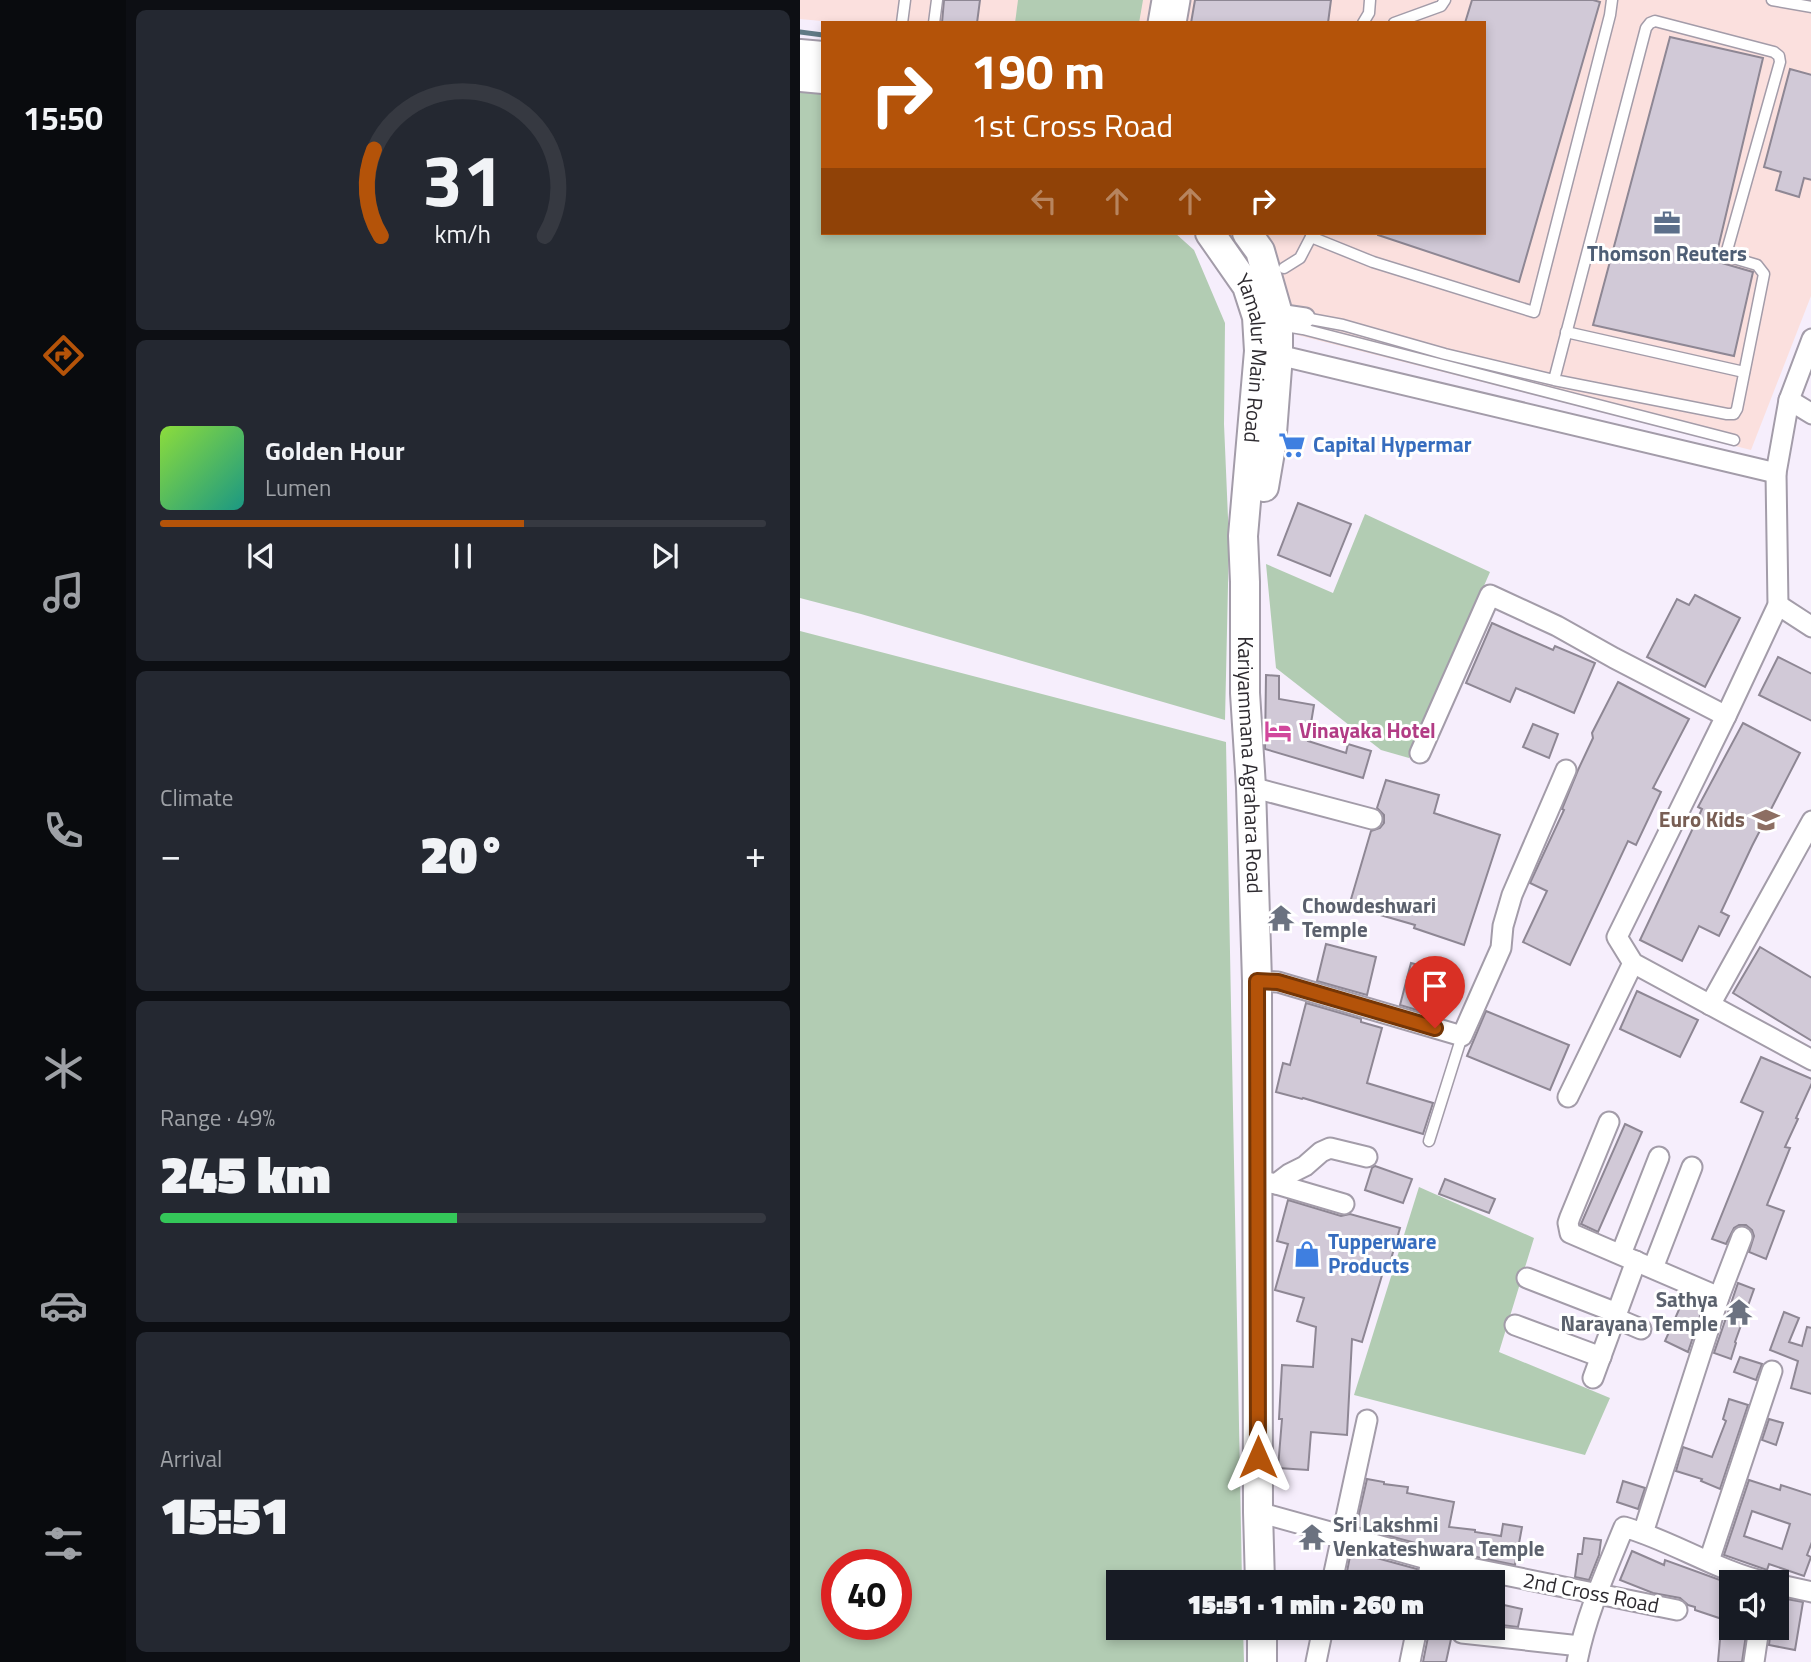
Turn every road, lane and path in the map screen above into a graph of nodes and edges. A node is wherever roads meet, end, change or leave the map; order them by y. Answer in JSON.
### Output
{"nodes":[{"id":1,"x":905,"y":0,"type":"edge"},
{"id":2,"x":937,"y":0,"type":"edge"},
{"id":3,"x":1162,"y":0,"type":"edge"},
{"id":4,"x":1180,"y":0,"type":"edge"},
{"id":5,"x":1370,"y":0,"type":"edge"},
{"id":6,"x":1445,"y":0,"type":"edge"},
{"id":7,"x":1612,"y":0,"type":"edge"},
{"id":8,"x":1772,"y":0,"type":"edge"},
{"id":9,"x":1811,"y":7,"type":"edge"},
{"id":10,"x":902,"y":21,"type":"edge"},
{"id":11,"x":934,"y":21,"type":"edge"},
{"id":12,"x":1158,"y":21,"type":"edge"},
{"id":13,"x":1176,"y":21,"type":"edge"},
{"id":14,"x":1364,"y":21,"type":"edge"},
{"id":15,"x":1400,"y":21,"type":"edge"},
{"id":16,"x":800,"y":54,"type":"edge"},
{"id":17,"x":821,"y":56,"type":"edge"},
{"id":18,"x":800,"y":77,"type":"edge"},
{"id":19,"x":821,"y":79,"type":"edge"},
{"id":20,"x":1212,"y":235,"type":"edge"},
{"id":21,"x":1248,"y":235,"type":"edge"},
{"id":22,"x":1312,"y":235,"type":"edge"},
{"id":23,"x":1276,"y":272,"type":"junction"},
{"id":24,"x":1273,"y":329,"type":"junction"},
{"id":25,"x":1566,"y":332,"type":"junction"},
{"id":26,"x":1811,"y":339,"type":"edge"},
{"id":27,"x":1744,"y":372,"type":"junction"},
{"id":28,"x":1554,"y":380,"type":"junction"},
{"id":29,"x":1789,"y":400,"type":"junction"},
{"id":30,"x":1811,"y":414,"type":"edge"},
{"id":31,"x":1734,"y":440,"type":"dead end"},
{"id":32,"x":1776,"y":473,"type":"junction"},
{"id":33,"x":1243,"y":536,"type":"joint"},
{"id":34,"x":1246,"y":582,"type":"junction"},
{"id":35,"x":1778,"y":606,"type":"junction"},
{"id":36,"x":1811,"y":627,"type":"edge"},
{"id":37,"x":1726,"y":716,"type":"junction"},
{"id":38,"x":1420,"y":754,"type":"dead end"},
{"id":39,"x":1566,"y":770,"type":"dead end"},
{"id":40,"x":1251,"y":787,"type":"junction"},
{"id":41,"x":1372,"y":819,"type":"dead end"},
{"id":42,"x":1811,"y":821,"type":"edge"},
{"id":43,"x":1633,"y":963,"type":"junction"},
{"id":44,"x":1257,"y":981,"type":"junction"},
{"id":45,"x":1710,"y":1005,"type":"junction"},
{"id":46,"x":1462,"y":1036,"type":"junction"},
{"id":47,"x":1811,"y":1060,"type":"edge"},
{"id":48,"x":1568,"y":1097,"type":"dead end"},
{"id":49,"x":1609,"y":1122,"type":"dead end"},
{"id":50,"x":1429,"y":1141,"type":"dead end"},
{"id":51,"x":1367,"y":1157,"type":"dead end"},
{"id":52,"x":1659,"y":1157,"type":"dead end"},
{"id":53,"x":1692,"y":1167,"type":"dead end"},
{"id":54,"x":1267,"y":1182,"type":"junction"},
{"id":55,"x":1344,"y":1204,"type":"dead end"},
{"id":56,"x":1743,"y":1237,"type":"dead end"},
{"id":57,"x":1637,"y":1261,"type":"junction"},
{"id":58,"x":1527,"y":1278,"type":"dead end"},
{"id":59,"x":1719,"y":1297,"type":"junction"},
{"id":60,"x":1616,"y":1316,"type":"junction"},
{"id":61,"x":1515,"y":1325,"type":"dead end"},
{"id":62,"x":1641,"y":1329,"type":"dead end"},
{"id":63,"x":1601,"y":1357,"type":"junction"},
{"id":64,"x":1772,"y":1371,"type":"dead end"},
{"id":65,"x":1593,"y":1378,"type":"dead end"},
{"id":66,"x":1367,"y":1420,"type":"dead end"},
{"id":67,"x":1258,"y":1512,"type":"junction"},
{"id":68,"x":1643,"y":1533,"type":"junction"},
{"id":69,"x":1342,"y":1535,"type":"junction"},
{"id":70,"x":1431,"y":1560,"type":"junction"},
{"id":71,"x":1709,"y":1561,"type":"junction"},
{"id":72,"x":1260,"y":1570,"type":"edge"},
{"id":73,"x":1335,"y":1570,"type":"edge"},
{"id":74,"x":1429,"y":1570,"type":"edge"},
{"id":75,"x":1729,"y":1570,"type":"edge"},
{"id":76,"x":1789,"y":1587,"type":"edge"},
{"id":77,"x":1811,"y":1592,"type":"edge"},
{"id":78,"x":1596,"y":1595,"type":"junction"},
{"id":79,"x":1677,"y":1610,"type":"dead end"},
{"id":80,"x":1262,"y":1640,"type":"edge"},
{"id":81,"x":1321,"y":1640,"type":"edge"},
{"id":82,"x":1415,"y":1640,"type":"edge"},
{"id":83,"x":1501,"y":1640,"type":"edge"},
{"id":84,"x":1757,"y":1640,"type":"edge"},
{"id":85,"x":1579,"y":1654,"type":"edge"},
{"id":86,"x":1263,"y":1662,"type":"edge"},
{"id":87,"x":1316,"y":1662,"type":"edge"},
{"id":88,"x":1410,"y":1662,"type":"edge"},
{"id":89,"x":1754,"y":1662,"type":"edge"}],
"edges":[{"from":1,"to":10,"type":"lane"},
{"from":2,"to":11,"type":"lane"},
{"from":3,"to":12,"type":"street"},
{"from":4,"to":13,"type":"street"},
{"from":5,"to":14,"type":"lane"},
{"from":6,"to":15,"type":"lane"},
{"from":7,"to":22,"type":"lane"},
{"from":8,"to":9,"type":"lane"},
{"from":16,"to":17,"type":"street"},
{"from":18,"to":19,"type":"street"},
{"from":20,"to":24,"type":"street","name":"Yamalur Main Road"},
{"from":21,"to":23,"type":"street"},
{"from":22,"to":23,"type":"lane"},
{"from":23,"to":24,"type":"street"},
{"from":24,"to":28,"type":"lane"},
{"from":24,"to":31,"type":"lane"},
{"from":24,"to":32,"type":"street"},
{"from":24,"to":33,"type":"street","name":"Yamalur Main Road"},
{"from":24,"to":34,"type":"street"},
{"from":25,"to":27,"type":"lane"},
{"from":25,"to":27,"type":"lane"},
{"from":25,"to":28,"type":"lane"},
{"from":26,"to":29,"type":"street"},
{"from":27,"to":28,"type":"lane"},
{"from":29,"to":30,"type":"street"},
{"from":29,"to":32,"type":"street"},
{"from":32,"to":35,"type":"street"},
{"from":33,"to":34,"type":"street","name":"Kariyammana Agrahara Road"},
{"from":34,"to":40,"type":"street","name":"Kariyammana Agrahara Road"},
{"from":35,"to":36,"type":"street"},
{"from":35,"to":37,"type":"street"},
{"from":37,"to":38,"type":"street"},
{"from":37,"to":43,"type":"street"},
{"from":39,"to":46,"type":"street"},
{"from":40,"to":41,"type":"street"},
{"from":40,"to":44,"type":"street","name":"Kariyammana Agrahara Road"},
{"from":42,"to":45,"type":"street"},
{"from":43,"to":45,"type":"street"},
{"from":43,"to":48,"type":"street"},
{"from":44,"to":46,"type":"street"},
{"from":44,"to":54,"type":"street","name":"Kariyammana Agrahara Road"},
{"from":45,"to":47,"type":"street"},
{"from":46,"to":50,"type":"lane"},
{"from":49,"to":57,"type":"street"},
{"from":51,"to":54,"type":"street"},
{"from":52,"to":57,"type":"street"},
{"from":53,"to":57,"type":"street"},
{"from":54,"to":55,"type":"street"},
{"from":54,"to":67,"type":"street","name":"Kariyammana Agrahara Road"},
{"from":56,"to":59,"type":"street"},
{"from":57,"to":59,"type":"street"},
{"from":57,"to":60,"type":"street"},
{"from":58,"to":60,"type":"street"},
{"from":59,"to":68,"type":"street"},
{"from":60,"to":62,"type":"street"},
{"from":60,"to":63,"type":"street"},
{"from":61,"to":63,"type":"street"},
{"from":63,"to":65,"type":"street"},
{"from":64,"to":71,"type":"street"},
{"from":66,"to":69,"type":"street"},
{"from":67,"to":69,"type":"street","name":"2nd Cross Road"},
{"from":67,"to":72,"type":"street","name":"Kariyammana Agrahara Road"},
{"from":68,"to":71,"type":"street"},
{"from":68,"to":78,"type":"street"},
{"from":69,"to":70,"type":"street","name":"2nd Cross Road"},
{"from":69,"to":73,"type":"street"},
{"from":70,"to":74,"type":"street"},
{"from":70,"to":78,"type":"street","name":"2nd Cross Road"},
{"from":71,"to":75,"type":"street"},
{"from":76,"to":77,"type":"street"},
{"from":78,"to":79,"type":"street","name":"2nd Cross Road"},
{"from":78,"to":85,"type":"street"},
{"from":80,"to":86,"type":"street"},
{"from":81,"to":87,"type":"street"},
{"from":82,"to":88,"type":"street"},
{"from":83,"to":85,"type":"street"},
{"from":84,"to":89,"type":"street"}]}
